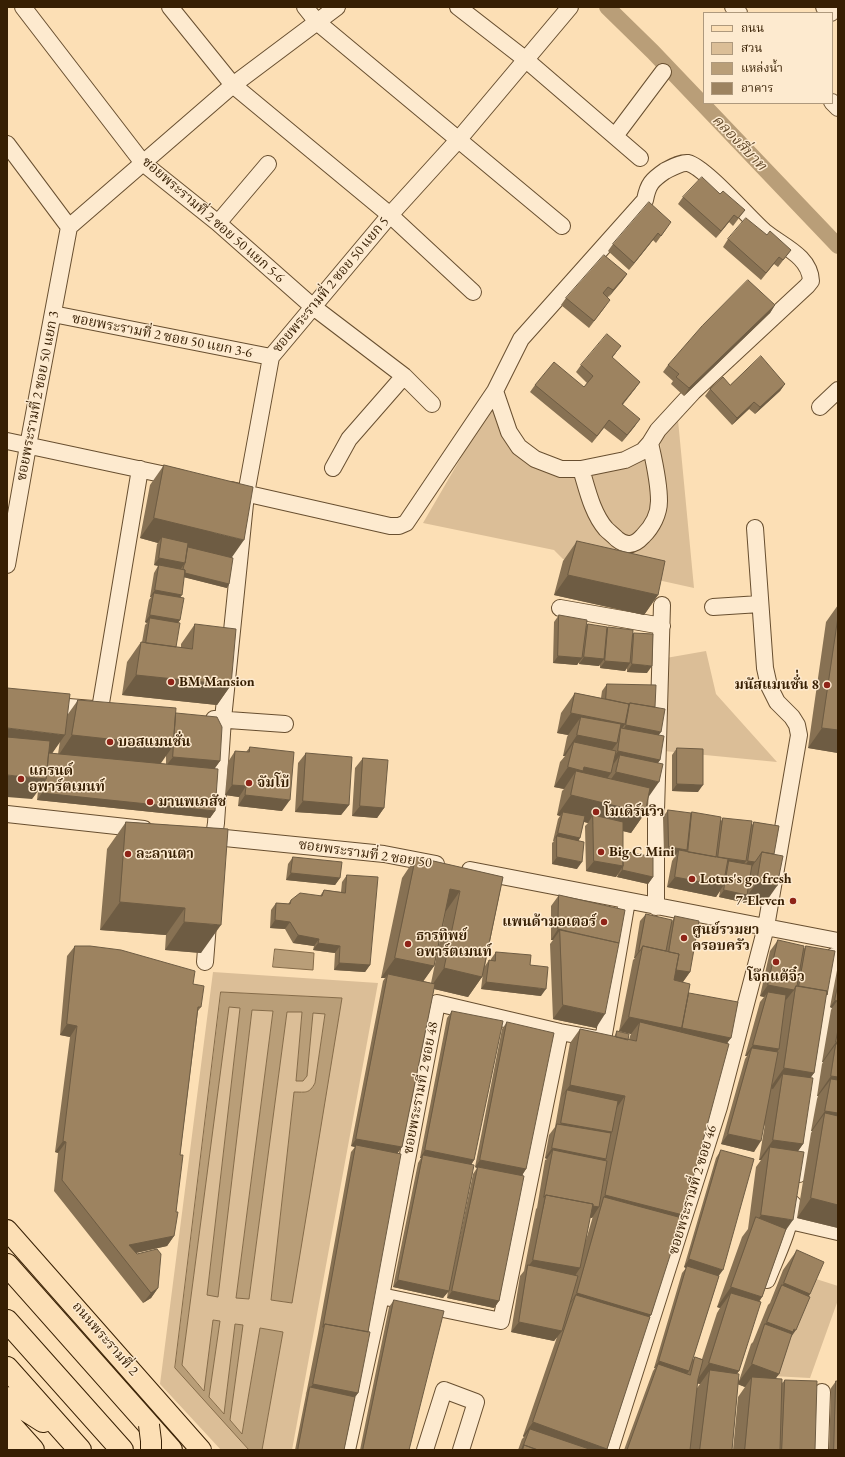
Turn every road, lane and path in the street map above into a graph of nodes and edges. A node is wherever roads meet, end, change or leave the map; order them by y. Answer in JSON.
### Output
{"nodes":[{"id":1,"x":23,"y":7,"type":"edge"},
{"id":2,"x":170,"y":7,"type":"edge"},
{"id":3,"x":305,"y":7,"type":"edge"},
{"id":4,"x":337,"y":7,"type":"edge"},
{"id":5,"x":458,"y":7,"type":"edge"},
{"id":6,"x":570,"y":7,"type":"edge"},
{"id":7,"x":317,"y":22,"type":"junction"},
{"id":8,"x":525,"y":59,"type":"junction"},
{"id":9,"x":663,"y":72,"type":"dead end"},
{"id":10,"x":233,"y":85,"type":"junction"},
{"id":11,"x":615,"y":136,"type":"junction"},
{"id":12,"x":459,"y":139,"type":"junction"},
{"id":13,"x":7,"y":144,"type":"edge"},
{"id":14,"x":640,"y":158,"type":"dead end"},
{"id":15,"x":143,"y":163,"type":"junction"},
{"id":16,"x":268,"y":164,"type":"dead end"},
{"id":17,"x":390,"y":215,"type":"junction"},
{"id":18,"x":218,"y":223,"type":"junction"},
{"id":19,"x":562,"y":226,"type":"dead end"},
{"id":20,"x":69,"y":227,"type":"junction"},
{"id":21,"x":473,"y":292,"type":"dead end"},
{"id":22,"x":312,"y":306,"type":"junction"},
{"id":23,"x":54,"y":314,"type":"junction"},
{"id":24,"x":271,"y":357,"type":"junction"},
{"id":25,"x":404,"y":376,"type":"junction"},
{"id":26,"x":838,"y":390,"type":"edge"},
{"id":27,"x":495,"y":391,"type":"junction"},
{"id":28,"x":432,"y":404,"type":"dead end"},
{"id":29,"x":820,"y":407,"type":"dead end"},
{"id":30,"x":7,"y":441,"type":"edge"},
{"id":31,"x":650,"y":443,"type":"junction"},
{"id":32,"x":28,"y":446,"type":"junction"},
{"id":33,"x":333,"y":468,"type":"dead end"},
{"id":34,"x":140,"y":469,"type":"junction"},
{"id":35,"x":581,"y":469,"type":"junction"},
{"id":36,"x":193,"y":481,"type":"edge"},
{"id":37,"x":216,"y":486,"type":"edge"},
{"id":38,"x":246,"y":494,"type":"junction"},
{"id":39,"x":755,"y":528,"type":"dead end"},
{"id":40,"x":7,"y":565,"type":"edge"},
{"id":41,"x":760,"y":604,"type":"junction"},
{"id":42,"x":662,"y":605,"type":"edge"},
{"id":43,"x":713,"y":607,"type":"dead end"},
{"id":44,"x":560,"y":608,"type":"dead end"},
{"id":45,"x":662,"y":626,"type":"junction"},
{"id":46,"x":7,"y":702,"type":"edge"},
{"id":47,"x":200,"y":718,"type":"edge"},
{"id":48,"x":223,"y":719,"type":"junction"},
{"id":49,"x":285,"y":724,"type":"dead end"},
{"id":50,"x":7,"y":814,"type":"edge"},
{"id":51,"x":159,"y":831,"type":"edge"},
{"id":52,"x":190,"y":834,"type":"edge"},
{"id":53,"x":213,"y":836,"type":"junction"},
{"id":54,"x":211,"y":868,"type":"edge"},
{"id":55,"x":627,"y":901,"type":"junction"},
{"id":56,"x":209,"y":907,"type":"edge"},
{"id":57,"x":656,"y":907,"type":"junction"},
{"id":58,"x":766,"y":927,"type":"junction"},
{"id":59,"x":837,"y":941,"type":"edge"},
{"id":60,"x":205,"y":962,"type":"dead end"},
{"id":61,"x":560,"y":1032,"type":"junction"},
{"id":62,"x":790,"y":1221,"type":"junction"},
{"id":63,"x":7,"y":1230,"type":"edge"},
{"id":64,"x":838,"y":1232,"type":"edge"},
{"id":65,"x":7,"y":1265,"type":"edge"},
{"id":66,"x":7,"y":1288,"type":"edge"},
{"id":67,"x":760,"y":1295,"type":"edge"},
{"id":68,"x":381,"y":1296,"type":"junction"},
{"id":69,"x":7,"y":1321,"type":"edge"},
{"id":70,"x":7,"y":1368,"type":"edge"},
{"id":71,"x":7,"y":1379,"type":"edge"},
{"id":72,"x":822,"y":1392,"type":"dead end"},
{"id":73,"x":7,"y":1398,"type":"edge"},
{"id":74,"x":43,"y":1420,"type":"junction"},
{"id":75,"x":7,"y":1421,"type":"edge"},
{"id":76,"x":149,"y":1425,"type":"junction"},
{"id":77,"x":7,"y":1445,"type":"edge"},
{"id":78,"x":12,"y":1450,"type":"edge"},
{"id":79,"x":33,"y":1450,"type":"edge"},
{"id":80,"x":70,"y":1450,"type":"edge"},
{"id":81,"x":80,"y":1450,"type":"edge"},
{"id":82,"x":122,"y":1450,"type":"edge"},
{"id":83,"x":152,"y":1450,"type":"edge"},
{"id":84,"x":171,"y":1450,"type":"edge"},
{"id":85,"x":201,"y":1450,"type":"edge"},
{"id":86,"x":347,"y":1450,"type":"edge"},
{"id":87,"x":425,"y":1450,"type":"edge"},
{"id":88,"x":461,"y":1450,"type":"edge"},
{"id":89,"x":610,"y":1450,"type":"edge"},
{"id":90,"x":820,"y":1450,"type":"edge"}],
"edges":[{"from":1,"to":15,"type":"street","name":"ซอยพระรามที่ 2 ซอย 50 แยก 5-6"},
{"from":2,"to":10,"type":"street"},
{"from":3,"to":7,"type":"street"},
{"from":4,"to":7,"type":"street"},
{"from":5,"to":8,"type":"street"},
{"from":6,"to":8,"type":"street","name":"ซอยพระรามที่ 2 ซอย 50 แยก 5"},
{"from":7,"to":10,"type":"street"},
{"from":7,"to":12,"type":"street"},
{"from":8,"to":11,"type":"street"},
{"from":8,"to":12,"type":"street","name":"ซอยพระรามที่ 2 ซอย 50 แยก 5"},
{"from":9,"to":11,"type":"street"},
{"from":10,"to":15,"type":"street"},
{"from":10,"to":17,"type":"street"},
{"from":11,"to":14,"type":"street"},
{"from":12,"to":17,"type":"street","name":"ซอยพระรามที่ 2 ซอย 50 แยก 5"},
{"from":12,"to":19,"type":"street"},
{"from":13,"to":20,"type":"street"},
{"from":15,"to":18,"type":"street","name":"ซอยพระรามที่ 2 ซอย 50 แยก 5-6"},
{"from":15,"to":20,"type":"street"},
{"from":16,"to":18,"type":"street"},
{"from":17,"to":21,"type":"street"},
{"from":17,"to":22,"type":"street","name":"ซอยพระรามที่ 2 ซอย 50 แยก 5"},
{"from":18,"to":22,"type":"street","name":"ซอยพระรามที่ 2 ซอย 50 แยก 5-6"},
{"from":20,"to":23,"type":"street","name":"ซอยพระรามที่ 2 ซอย 50 แยก 3"},
{"from":22,"to":24,"type":"street","name":"ซอยพระรามที่ 2 ซอย 50 แยก 5"},
{"from":22,"to":25,"type":"street","name":"ซอยพระรามที่ 2 ซอย 50 แยก 5-6"},
{"from":23,"to":24,"type":"street","name":"ซอยพระรามที่ 2 ซอย 50 แยก 3-6"},
{"from":23,"to":32,"type":"street","name":"ซอยพระรามที่ 2 ซอย 50 แยก 3"},
{"from":24,"to":38,"type":"street","name":"ซอยพระรามที่ 2 ซอย 50 แยก 5"},
{"from":25,"to":28,"type":"street","name":"ซอยพระรามที่ 2 ซอย 50 แยก 5-6"},
{"from":25,"to":33,"type":"street"},
{"from":26,"to":29,"type":"street"},
{"from":27,"to":31,"type":"street"},
{"from":27,"to":35,"type":"street"},
{"from":27,"to":38,"type":"street"},
{"from":30,"to":32,"type":"street"},
{"from":31,"to":35,"type":"street"},
{"from":31,"to":35,"type":"street"},
{"from":32,"to":34,"type":"street"},
{"from":32,"to":40,"type":"street","name":"ซอยพระรามที่ 2 ซอย 50 แยก 3"},
{"from":34,"to":36,"type":"street"},
{"from":34,"to":46,"type":"street"},
{"from":37,"to":38,"type":"street"},
{"from":38,"to":48,"type":"street","name":"ซอยพระรามที่ 2 ซอย 50 แยก 5"},
{"from":39,"to":41,"type":"street","name":"ซอยพระรามที่ 2 ซอย 46"},
{"from":41,"to":43,"type":"street"},
{"from":41,"to":58,"type":"street","name":"ซอยพระรามที่ 2 ซอย 46"},
{"from":42,"to":45,"type":"street"},
{"from":44,"to":45,"type":"street"},
{"from":45,"to":57,"type":"street"},
{"from":47,"to":48,"type":"street"},
{"from":48,"to":49,"type":"street"},
{"from":48,"to":53,"type":"street","name":"ซอยพระรามที่ 2 ซอย 50 แยก 5"},
{"from":50,"to":51,"type":"street"},
{"from":52,"to":53,"type":"street","name":"ซอยพระรามที่ 2 ซอย 50"},
{"from":53,"to":54,"type":"street","name":"ซอยพระรามที่ 2 ซอย 50 แยก 5"},
{"from":53,"to":55,"type":"street","name":"ซอยพระรามที่ 2 ซอย 50"},
{"from":55,"to":57,"type":"street","name":"ซอยพระรามที่ 2 ซอย 50"},
{"from":55,"to":61,"type":"street","name":"ซอยพระรามที่ 2 ซอย 48"},
{"from":56,"to":60,"type":"street"},
{"from":57,"to":58,"type":"street","name":"ซอยพระรามที่ 2 ซอย 50"},
{"from":58,"to":59,"type":"street","name":"ซอยพระรามที่ 2 ซอย 50"},
{"from":58,"to":89,"type":"street","name":"ซอยพระรามที่ 2 ซอย 46"},
{"from":59,"to":62,"type":"street"},
{"from":61,"to":68,"type":"street"},
{"from":61,"to":68,"type":"street","name":"ซอยพระรามที่ 2 ซอย 48"},
{"from":62,"to":64,"type":"street"},
{"from":62,"to":67,"type":"street"},
{"from":63,"to":85,"type":"main road","name":"ถนนพระรามที่ 2"},
{"from":65,"to":76,"type":"highway"},
{"from":66,"to":83,"type":"highway"},
{"from":68,"to":86,"type":"street","name":"ซอยพระรามที่ 2 ซอย 48"},
{"from":69,"to":82,"type":"highway"},
{"from":70,"to":81,"type":"highway"},
{"from":71,"to":74,"type":"highway"},
{"from":72,"to":90,"type":"street"},
{"from":73,"to":74,"type":"highway"},
{"from":74,"to":80,"type":"highway"},
{"from":75,"to":79,"type":"highway"},
{"from":76,"to":83,"type":"main road","bridge":true},
{"from":76,"to":84,"type":"highway"},
{"from":77,"to":78,"type":"main road"},
{"from":87,"to":88,"type":"street"}]}
